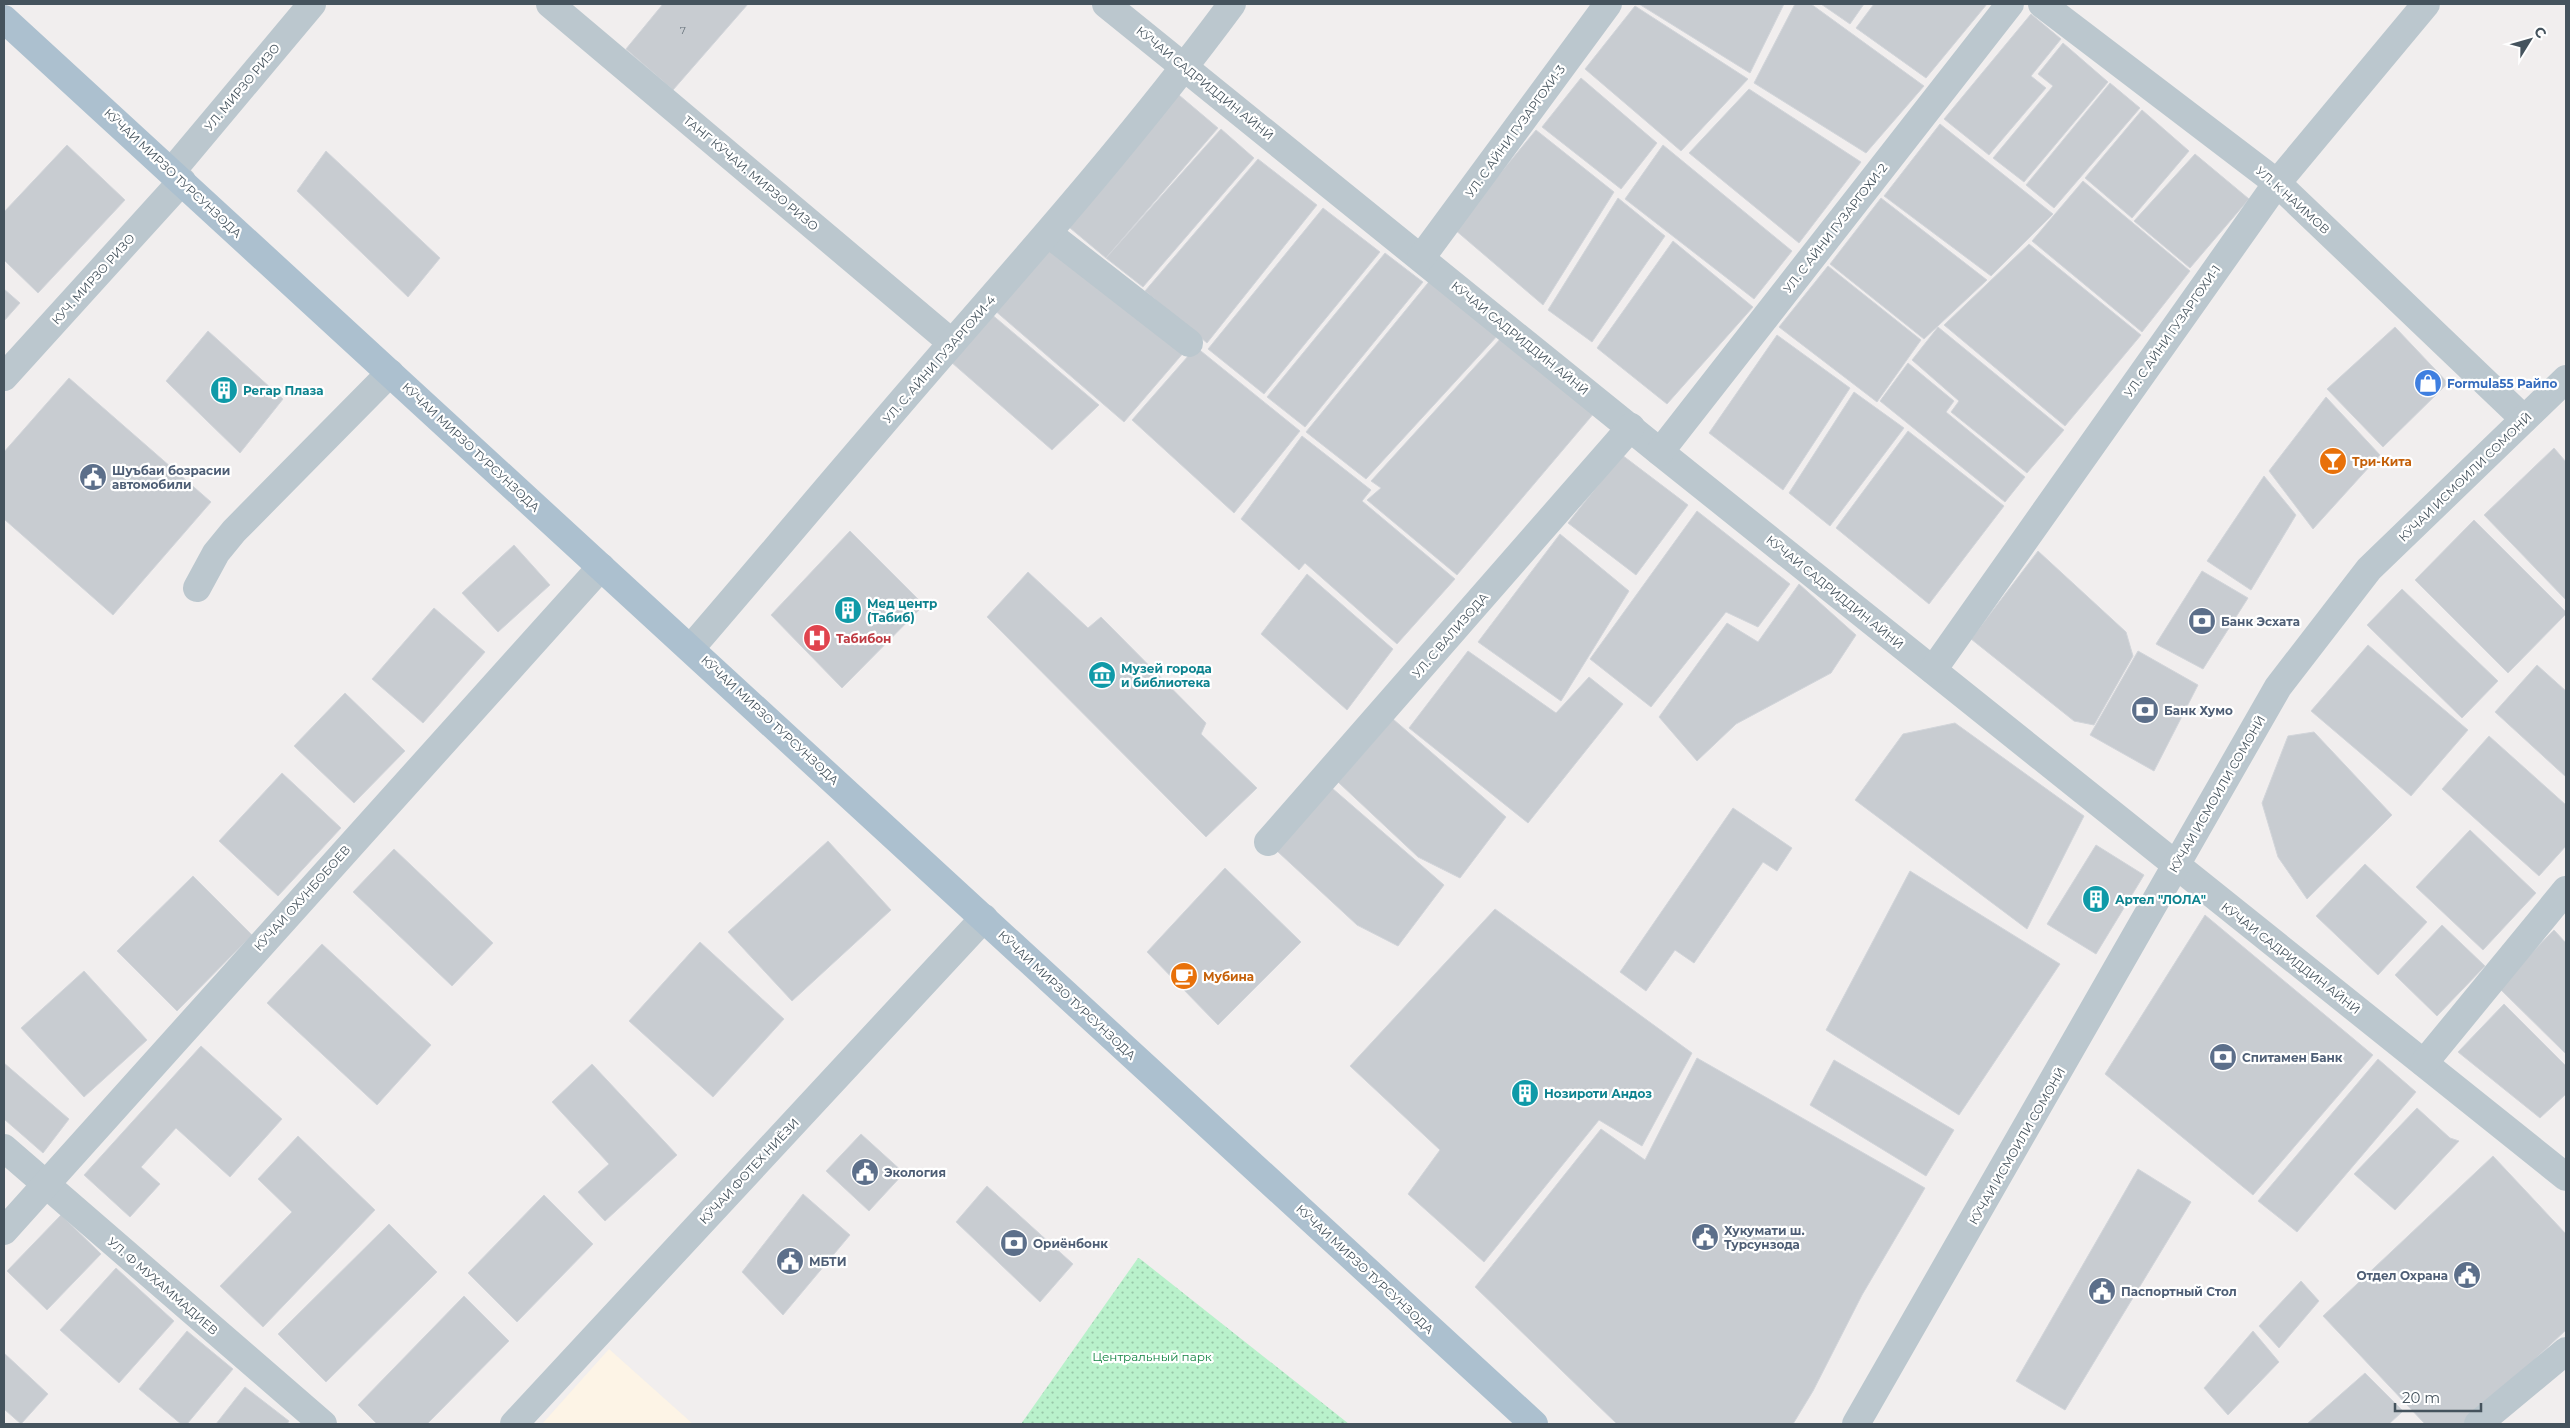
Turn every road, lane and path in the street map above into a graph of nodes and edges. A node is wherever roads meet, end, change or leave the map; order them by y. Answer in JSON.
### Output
{"nodes":[{"id":1,"x":312,"y":4,"type":"edge"},
{"id":2,"x":550,"y":4,"type":"edge"},
{"id":3,"x":1106,"y":4,"type":"edge"},
{"id":4,"x":1232,"y":4,"type":"edge"},
{"id":5,"x":1608,"y":4,"type":"edge"},
{"id":6,"x":2010,"y":4,"type":"edge"},
{"id":7,"x":2042,"y":4,"type":"edge"},
{"id":8,"x":2426,"y":4,"type":"edge"},
{"id":9,"x":4,"y":19,"type":"edge"},
{"id":10,"x":1185,"y":67,"type":"junction"},
{"id":11,"x":177,"y":176,"type":"junction"},
{"id":12,"x":2277,"y":183,"type":"junction"},
{"id":13,"x":1049,"y":234,"type":"junction"},
{"id":14,"x":1421,"y":258,"type":"junction"},
{"id":15,"x":952,"y":343,"type":"junction"},
{"id":16,"x":1188,"y":343,"type":"dead end"},
{"id":17,"x":390,"y":373,"type":"junction"},
{"id":18,"x":4,"y":377,"type":"edge"},
{"id":19,"x":2566,"y":379,"type":"edge"},
{"id":20,"x":2524,"y":419,"type":"junction"},
{"id":21,"x":1631,"y":427,"type":"junction"},
{"id":22,"x":1660,"y":452,"type":"junction"},
{"id":23,"x":600,"y":567,"type":"junction"},
{"id":24,"x":198,"y":588,"type":"dead end"},
{"id":25,"x":692,"y":648,"type":"junction"},
{"id":26,"x":1933,"y":670,"type":"junction"},
{"id":27,"x":1268,"y":842,"type":"dead end"},
{"id":28,"x":2176,"y":867,"type":"junction"},
{"id":29,"x":2566,"y":890,"type":"edge"},
{"id":30,"x":984,"y":918,"type":"junction"},
{"id":31,"x":2424,"y":1063,"type":"junction"},
{"id":32,"x":4,"y":1148,"type":"edge"},
{"id":33,"x":2566,"y":1177,"type":"edge"},
{"id":34,"x":44,"y":1184,"type":"junction"},
{"id":35,"x":4,"y":1231,"type":"edge"},
{"id":36,"x":2566,"y":1351,"type":"edge"},
{"id":37,"x":323,"y":1424,"type":"edge"},
{"id":38,"x":514,"y":1424,"type":"edge"},
{"id":39,"x":1534,"y":1424,"type":"edge"},
{"id":40,"x":1856,"y":1424,"type":"edge"},
{"id":41,"x":2478,"y":1424,"type":"edge"}],
"edges":[{"from":1,"to":11,"type":"street","name":"УЛ. МИРЗО РИЗО"},
{"from":2,"to":15,"type":"street","name":"ТАНГ КӮЧАИ. МИРЗО РИЗО"},
{"from":3,"to":10,"type":"street","name":"КӮЧАИ САДРИДДИН АЙНӢ"},
{"from":4,"to":10,"type":"street","name":"УЛ. С. АЙНИ ГУЗАРГОХИ-4"},
{"from":5,"to":14,"type":"street","name":"УЛ. С АЙНИ ГУЗАРГОХИ-3"},
{"from":6,"to":22,"type":"street","name":"УЛ. С АЙНИ ГУЗАРГОХИ-2"},
{"from":7,"to":12,"type":"street","name":"УЛ. К НАИМОВ"},
{"from":8,"to":12,"type":"street","name":"УЛ. С АЙНИ ГУЗАРГОХИ-1"},
{"from":9,"to":11,"type":"main road","name":"КӮЧАИ МИРЗО ТУРСУНЗОДА"},
{"from":10,"to":13,"type":"street","name":"УЛ. С. АЙНИ ГУЗАРГОХИ-4"},
{"from":10,"to":14,"type":"street","name":"КӮЧАИ САДРИДДИН АЙНӢ"},
{"from":11,"to":17,"type":"main road","name":"КӮЧАИ МИРЗО ТУРСУНЗОДА"},
{"from":11,"to":18,"type":"street","name":"КУЧ. МИРЗО РИЗО"},
{"from":12,"to":20,"type":"street","name":"УЛ. К НАИМОВ"},
{"from":12,"to":26,"type":"street","name":"УЛ. С АЙНИ ГУЗАРГОХИ-1"},
{"from":13,"to":15,"type":"street","name":"УЛ. С. АЙНИ ГУЗАРГОХИ-4"},
{"from":13,"to":16,"type":"street"},
{"from":14,"to":21,"type":"street","name":"КӮЧАИ САДРИДДИН АЙНӢ"},
{"from":15,"to":25,"type":"street","name":"УЛ. С. АЙНИ ГУЗАРГОХИ-4"},
{"from":17,"to":23,"type":"main road","name":"КӮЧАИ МИРЗО ТУРСУНЗОДА"},
{"from":17,"to":24,"type":"street"},
{"from":19,"to":20,"type":"street","name":"КӮЧАИ ИСМОИЛИ СОМОНӢ"},
{"from":20,"to":28,"type":"street","name":"КӮЧАИ ИСМОИЛИ СОМОНӢ"},
{"from":21,"to":22,"type":"street","name":"КӮЧАИ САДРИДДИН АЙНӢ"},
{"from":21,"to":27,"type":"street","name":"УЛ. С ВАЛИЗОДА"},
{"from":22,"to":26,"type":"street","name":"КӮЧАИ САДРИДДИН АЙНӢ"},
{"from":23,"to":25,"type":"main road","name":"КӮЧАИ МИРЗО ТУРСУНЗОДА"},
{"from":23,"to":34,"type":"street","name":"КӮЧАИ ОХУНБОБОЕВ"},
{"from":25,"to":30,"type":"main road","name":"КӮЧАИ МИРЗО ТУРСУНЗОДА"},
{"from":26,"to":28,"type":"street","name":"КӮЧАИ САДРИДДИН АЙНӢ"},
{"from":28,"to":31,"type":"street","name":"КӮЧАИ САДРИДДИН АЙНӢ"},
{"from":28,"to":40,"type":"street","name":"КӮЧАИ ИСМОИЛИ СОМОНӢ"},
{"from":29,"to":31,"type":"street"},
{"from":30,"to":38,"type":"street","name":"КӮЧАИ ФОТЕХ НИЁЗИ"},
{"from":30,"to":39,"type":"main road","name":"КӮЧАИ МИРЗО ТУРСУНЗОДА"},
{"from":31,"to":33,"type":"street","name":"КӮЧАИ САДРИДДИН АЙНӢ"},
{"from":32,"to":34,"type":"street","name":"УЛ. Ф МУХАММАДИЕВ"},
{"from":34,"to":35,"type":"street","name":"КӮЧАИ ОХУНБОБОЕВ"},
{"from":34,"to":37,"type":"street","name":"УЛ. Ф МУХАММАДИЕВ"},
{"from":36,"to":41,"type":"street"}]}
